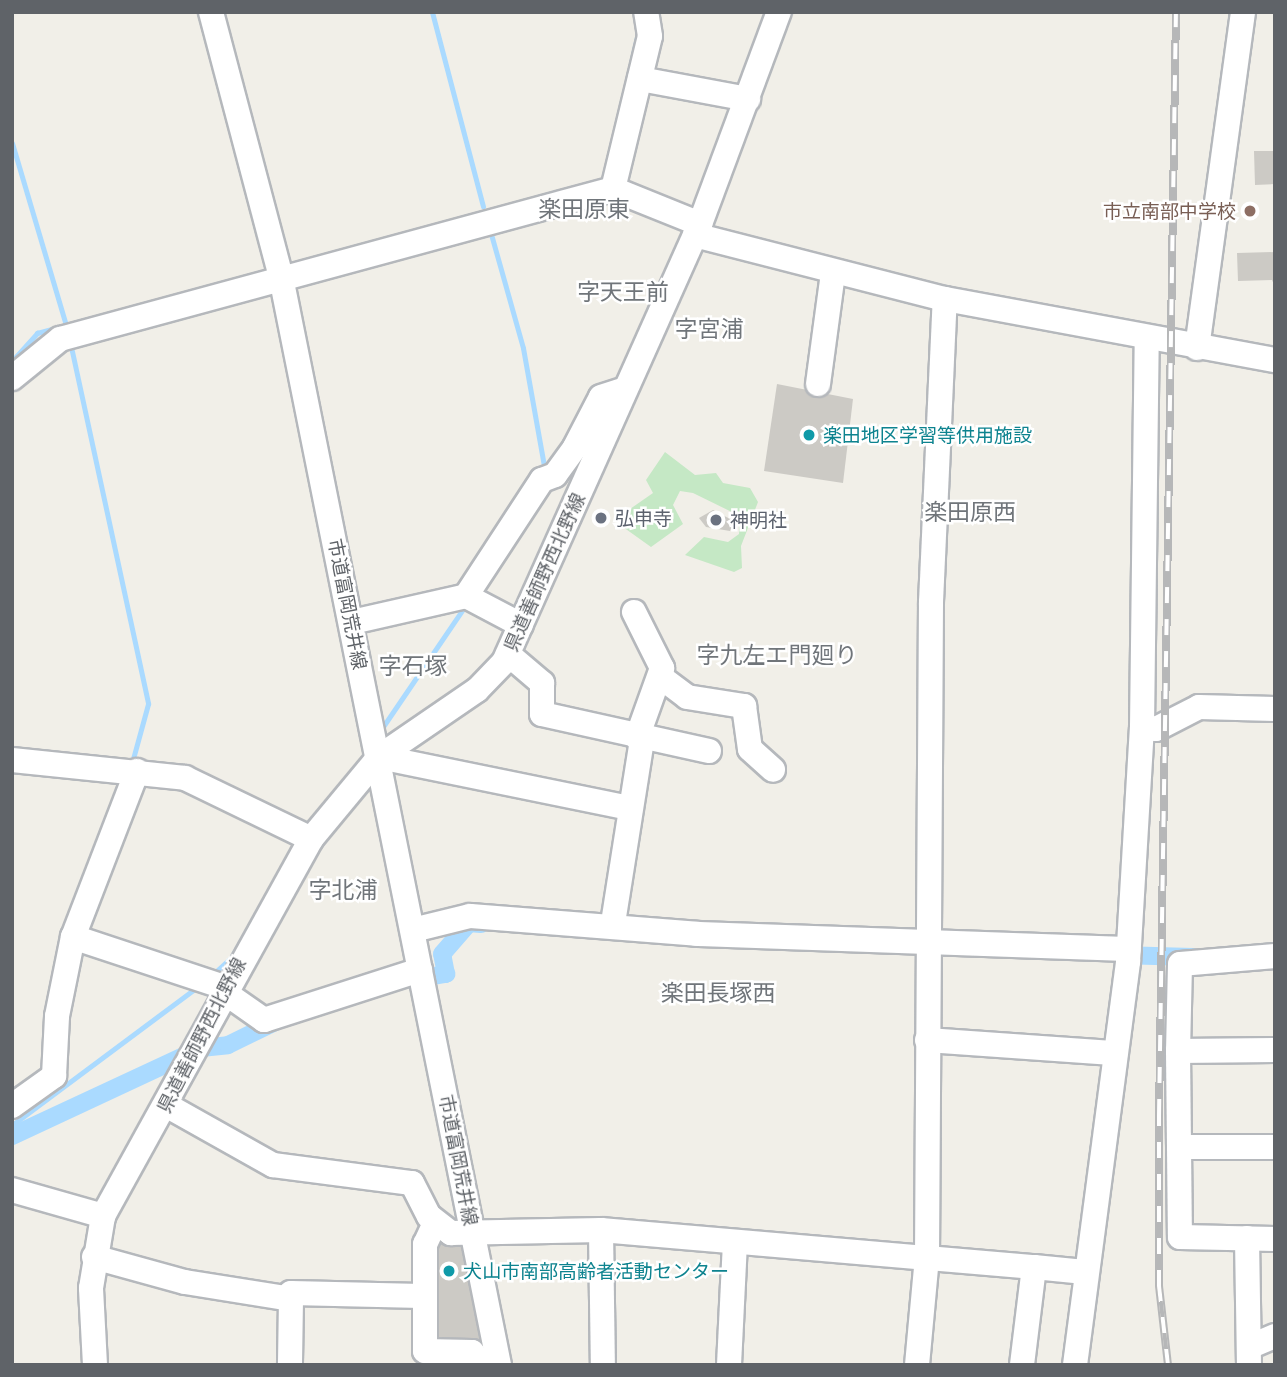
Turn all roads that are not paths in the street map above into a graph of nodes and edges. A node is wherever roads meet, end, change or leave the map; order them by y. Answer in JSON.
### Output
{"nodes":[{"id":1,"x":211,"y":12,"type":"edge"},
{"id":2,"x":646,"y":12,"type":"edge"},
{"id":3,"x":779,"y":12,"type":"edge"},
{"id":4,"x":1243,"y":12,"type":"edge"},
{"id":5,"x":640,"y":79,"type":"junction"},
{"id":6,"x":748,"y":99,"type":"junction"},
{"id":7,"x":614,"y":189,"type":"junction"},
{"id":8,"x":698,"y":230,"type":"junction"},
{"id":9,"x":279,"y":268,"type":"junction"},
{"id":10,"x":833,"y":273,"type":"junction"},
{"id":11,"x":945,"y":299,"type":"junction"},
{"id":12,"x":1147,"y":341,"type":"junction"},
{"id":13,"x":1197,"y":348,"type":"junction"},
{"id":14,"x":1275,"y":360,"type":"edge"},
{"id":15,"x":12,"y":379,"type":"edge"},
{"id":16,"x":818,"y":384,"type":"dead end"},
{"id":17,"x":622,"y":390,"type":"junction"},
{"id":18,"x":466,"y":596,"type":"junction"},
{"id":19,"x":634,"y":612,"type":"dead end"},
{"id":20,"x":352,"y":622,"type":"junction"},
{"id":21,"x":521,"y":625,"type":"junction"},
{"id":22,"x":508,"y":654,"type":"junction"},
{"id":23,"x":662,"y":678,"type":"junction"},
{"id":24,"x":1275,"y":709,"type":"edge"},
{"id":25,"x":1142,"y":727,"type":"junction"},
{"id":26,"x":640,"y":739,"type":"junction"},
{"id":27,"x":709,"y":751,"type":"dead end"},
{"id":28,"x":379,"y":757,"type":"junction"},
{"id":29,"x":12,"y":760,"type":"edge"},
{"id":30,"x":129,"y":770,"type":"junction"},
{"id":31,"x":773,"y":770,"type":"dead end"},
{"id":32,"x":630,"y":808,"type":"junction"},
{"id":33,"x":304,"y":834,"type":"junction"},
{"id":34,"x":613,"y":923,"type":"junction"},
{"id":35,"x":413,"y":930,"type":"junction"},
{"id":36,"x":73,"y":937,"type":"junction"},
{"id":37,"x":926,"y":947,"type":"junction"},
{"id":38,"x":1129,"y":955,"type":"junction"},
{"id":39,"x":1275,"y":956,"type":"edge"},
{"id":40,"x":421,"y":976,"type":"junction"},
{"id":41,"x":225,"y":990,"type":"junction"},
{"id":42,"x":927,"y":1040,"type":"junction"},
{"id":43,"x":1275,"y":1050,"type":"edge"},
{"id":44,"x":1178,"y":1051,"type":"junction"},
{"id":45,"x":1113,"y":1054,"type":"junction"},
{"id":46,"x":166,"y":1105,"type":"junction"},
{"id":47,"x":12,"y":1107,"type":"edge"},
{"id":48,"x":1179,"y":1147,"type":"junction"},
{"id":49,"x":1275,"y":1147,"type":"edge"},
{"id":50,"x":12,"y":1190,"type":"edge"},
{"id":51,"x":103,"y":1216,"type":"junction"},
{"id":52,"x":435,"y":1223,"type":"junction"},
{"id":53,"x":601,"y":1230,"type":"junction"},
{"id":54,"x":474,"y":1234,"type":"junction"},
{"id":55,"x":1247,"y":1238,"type":"junction"},
{"id":56,"x":1275,"y":1239,"type":"edge"},
{"id":57,"x":735,"y":1244,"type":"junction"},
{"id":58,"x":94,"y":1257,"type":"junction"},
{"id":59,"x":928,"y":1257,"type":"junction"},
{"id":60,"x":1034,"y":1268,"type":"junction"},
{"id":61,"x":1085,"y":1272,"type":"junction"},
{"id":62,"x":422,"y":1296,"type":"junction"},
{"id":63,"x":286,"y":1298,"type":"junction"},
{"id":64,"x":1275,"y":1336,"type":"edge"},
{"id":65,"x":1249,"y":1356,"type":"edge"},
{"id":66,"x":95,"y":1365,"type":"edge"},
{"id":67,"x":290,"y":1365,"type":"edge"},
{"id":68,"x":482,"y":1365,"type":"edge"},
{"id":69,"x":499,"y":1365,"type":"edge"},
{"id":70,"x":603,"y":1365,"type":"edge"},
{"id":71,"x":729,"y":1365,"type":"edge"},
{"id":72,"x":917,"y":1365,"type":"edge"},
{"id":73,"x":1022,"y":1365,"type":"edge"},
{"id":74,"x":1075,"y":1365,"type":"edge"}],
"edges":[{"from":1,"to":9,"type":"street","name":"市道富岡荒井線"},
{"from":2,"to":5,"type":"street"},
{"from":3,"to":6,"type":"street","name":"県道善師野西北野線"},
{"from":4,"to":13,"type":"street"},
{"from":5,"to":6,"type":"street"},
{"from":5,"to":7,"type":"street"},
{"from":6,"to":8,"type":"street","name":"県道善師野西北野線"},
{"from":7,"to":8,"type":"street"},
{"from":7,"to":9,"type":"street"},
{"from":8,"to":10,"type":"street"},
{"from":8,"to":17,"type":"street","name":"県道善師野西北野線"},
{"from":9,"to":15,"type":"street"},
{"from":9,"to":20,"type":"street","name":"市道富岡荒井線"},
{"from":10,"to":11,"type":"street"},
{"from":10,"to":16,"type":"street"},
{"from":11,"to":12,"type":"street"},
{"from":11,"to":37,"type":"street"},
{"from":12,"to":13,"type":"street"},
{"from":12,"to":25,"type":"street"},
{"from":13,"to":14,"type":"street"},
{"from":17,"to":18,"type":"street"},
{"from":17,"to":21,"type":"street","name":"県道善師野西北野線"},
{"from":18,"to":20,"type":"street"},
{"from":18,"to":21,"type":"street"},
{"from":19,"to":23,"type":"street"},
{"from":20,"to":28,"type":"street","name":"市道富岡荒井線"},
{"from":21,"to":22,"type":"street","name":"県道善師野西北野線"},
{"from":22,"to":26,"type":"street"},
{"from":22,"to":28,"type":"street","name":"県道善師野西北野線"},
{"from":23,"to":26,"type":"street"},
{"from":23,"to":31,"type":"street"},
{"from":24,"to":25,"type":"street"},
{"from":25,"to":38,"type":"street"},
{"from":26,"to":27,"type":"street"},
{"from":26,"to":32,"type":"street"},
{"from":28,"to":32,"type":"street"},
{"from":28,"to":33,"type":"street","name":"県道善師野西北野線"},
{"from":28,"to":35,"type":"street","name":"市道富岡荒井線"},
{"from":29,"to":30,"type":"street"},
{"from":30,"to":33,"type":"street"},
{"from":30,"to":36,"type":"street"},
{"from":32,"to":34,"type":"street"},
{"from":33,"to":41,"type":"street","name":"県道善師野西北野線"},
{"from":34,"to":35,"type":"street"},
{"from":34,"to":37,"type":"street"},
{"from":35,"to":40,"type":"street","name":"市道富岡荒井線"},
{"from":36,"to":41,"type":"street"},
{"from":36,"to":47,"type":"street"},
{"from":37,"to":38,"type":"street"},
{"from":37,"to":42,"type":"street"},
{"from":38,"to":45,"type":"street"},
{"from":39,"to":44,"type":"street"},
{"from":40,"to":41,"type":"street"},
{"from":40,"to":54,"type":"street","name":"市道富岡荒井線"},
{"from":41,"to":46,"type":"street","name":"県道善師野西北野線"},
{"from":42,"to":45,"type":"street"},
{"from":42,"to":59,"type":"street"},
{"from":43,"to":44,"type":"street"},
{"from":44,"to":48,"type":"street"},
{"from":45,"to":61,"type":"street"},
{"from":46,"to":51,"type":"street","name":"県道善師野西北野線"},
{"from":46,"to":52,"type":"street"},
{"from":48,"to":49,"type":"street"},
{"from":48,"to":55,"type":"street"},
{"from":50,"to":51,"type":"street"},
{"from":51,"to":58,"type":"street","name":"県道善師野西北野線"},
{"from":52,"to":54,"type":"street"},
{"from":52,"to":62,"type":"street"},
{"from":53,"to":54,"type":"street"},
{"from":53,"to":57,"type":"street"},
{"from":53,"to":70,"type":"street"},
{"from":54,"to":69,"type":"street","name":"市道富岡荒井線"},
{"from":55,"to":56,"type":"street"},
{"from":55,"to":65,"type":"street"},
{"from":57,"to":59,"type":"street"},
{"from":57,"to":71,"type":"street"},
{"from":58,"to":63,"type":"street"},
{"from":58,"to":66,"type":"street","name":"県道善師野西北野線"},
{"from":59,"to":60,"type":"street"},
{"from":59,"to":72,"type":"street"},
{"from":60,"to":61,"type":"street"},
{"from":60,"to":73,"type":"street"},
{"from":61,"to":74,"type":"street"},
{"from":62,"to":63,"type":"street"},
{"from":62,"to":68,"type":"street"},
{"from":63,"to":67,"type":"street"},
{"from":64,"to":65,"type":"street"}]}
